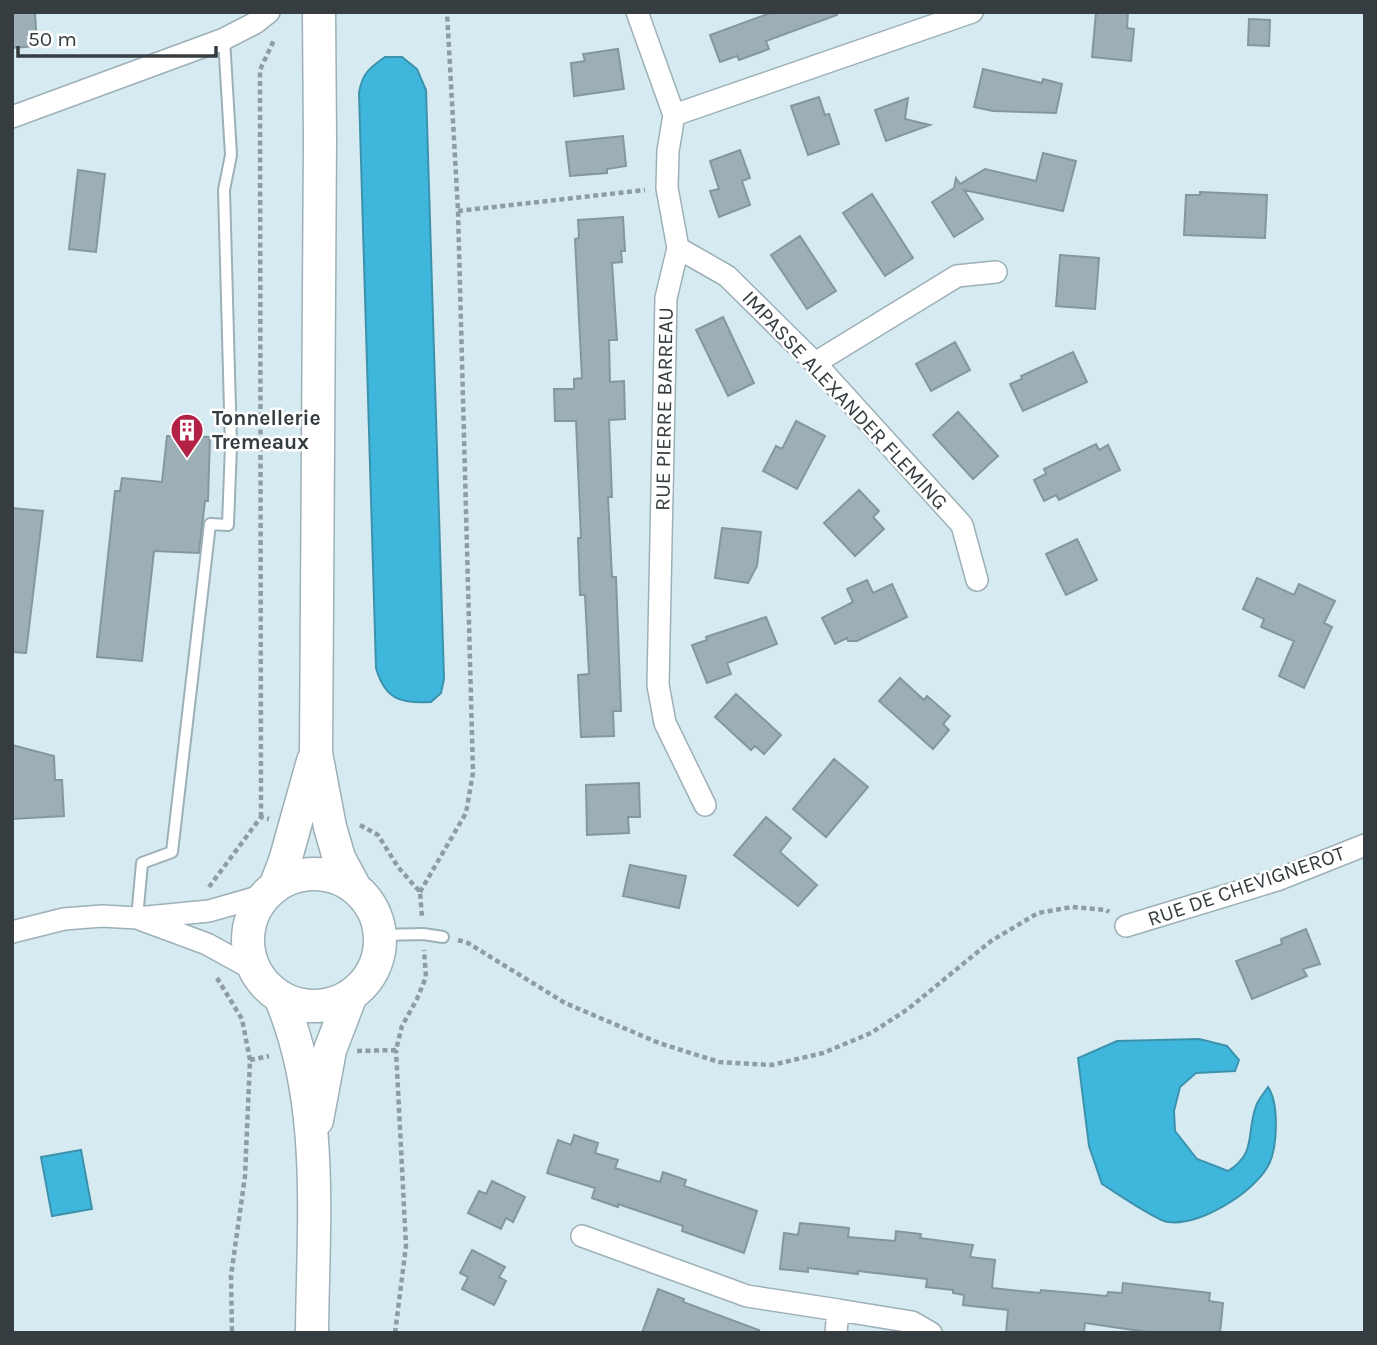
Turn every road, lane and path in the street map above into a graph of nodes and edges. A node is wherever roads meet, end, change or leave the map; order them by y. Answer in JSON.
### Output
{"nodes":[{"id":1,"x":269,"y":12,"type":"edge"},
{"id":2,"x":318,"y":12,"type":"edge"},
{"id":3,"x":447,"y":12,"type":"edge"},
{"id":4,"x":637,"y":12,"type":"edge"},
{"id":5,"x":972,"y":12,"type":"edge"},
{"id":6,"x":278,"y":35,"type":"dead end"},
{"id":7,"x":224,"y":39,"type":"junction"},
{"id":8,"x":674,"y":115,"type":"junction"},
{"id":9,"x":12,"y":117,"type":"edge"},
{"id":10,"x":667,"y":188,"type":"junction"},
{"id":11,"x":458,"y":211,"type":"junction"},
{"id":12,"x":678,"y":248,"type":"junction"},
{"id":13,"x":996,"y":272,"type":"dead end"},
{"id":14,"x":815,"y":363,"type":"junction"},
{"id":15,"x":977,"y":580,"type":"dead end"},
{"id":16,"x":316,"y":753,"type":"junction"},
{"id":17,"x":705,"y":805,"type":"dead end"},
{"id":18,"x":261,"y":817,"type":"junction"},
{"id":19,"x":296,"y":825,"type":"junction"},
{"id":20,"x":330,"y":827,"type":"junction"},
{"id":21,"x":1365,"y":845,"type":"edge"},
{"id":22,"x":354,"y":887,"type":"junction"},
{"id":23,"x":270,"y":891,"type":"junction"},
{"id":24,"x":420,"y":892,"type":"junction"},
{"id":25,"x":209,"y":911,"type":"junction"},
{"id":26,"x":137,"y":918,"type":"junction"},
{"id":27,"x":1126,"y":926,"type":"joint"},
{"id":28,"x":12,"y":932,"type":"edge"},
{"id":29,"x":423,"y":934,"type":"junction"},
{"id":30,"x":381,"y":935,"type":"junction"},
{"id":31,"x":443,"y":937,"type":"joint"},
{"id":32,"x":207,"y":944,"type":"junction"},
{"id":33,"x":256,"y":971,"type":"junction"},
{"id":34,"x":351,"y":995,"type":"junction"},
{"id":35,"x":280,"y":997,"type":"junction"},
{"id":36,"x":298,"y":1050,"type":"junction"},
{"id":37,"x":330,"y":1050,"type":"junction"},
{"id":38,"x":396,"y":1050,"type":"junction"},
{"id":39,"x":250,"y":1060,"type":"junction"},
{"id":40,"x":313,"y":1138,"type":"junction"},
{"id":41,"x":582,"y":1236,"type":"dead end"},
{"id":42,"x":838,"y":1310,"type":"junction"},
{"id":43,"x":232,"y":1333,"type":"edge"},
{"id":44,"x":312,"y":1333,"type":"edge"},
{"id":45,"x":395,"y":1333,"type":"edge"},
{"id":46,"x":836,"y":1333,"type":"edge"},
{"id":47,"x":931,"y":1333,"type":"edge"}],
"edges":[{"from":1,"to":7,"type":"street"},
{"from":2,"to":16,"type":"main road"},
{"from":3,"to":11,"type":"path"},
{"from":4,"to":8,"type":"street","name":"RUE PIERRE BARREAU"},
{"from":5,"to":8,"type":"street"},
{"from":6,"to":18,"type":"path"},
{"from":7,"to":9,"type":"street"},
{"from":7,"to":26,"type":"lane"},
{"from":8,"to":10,"type":"street","name":"RUE PIERRE BARREAU"},
{"from":10,"to":11,"type":"path"},
{"from":10,"to":12,"type":"street","name":"RUE PIERRE BARREAU"},
{"from":11,"to":24,"type":"path"},
{"from":12,"to":14,"type":"street","name":"IMPASSE ALEXANDER FLEMING"},
{"from":12,"to":17,"type":"street","name":"RUE PIERRE BARREAU"},
{"from":13,"to":14,"type":"street"},
{"from":14,"to":15,"type":"street","name":"IMPASSE ALEXANDER FLEMING"},
{"from":16,"to":19,"type":"main road"},
{"from":16,"to":20,"type":"main road"},
{"from":18,"to":19,"type":"path"},
{"from":18,"to":25,"type":"path"},
{"from":19,"to":23,"type":"main road"},
{"from":20,"to":22,"type":"main road"},
{"from":20,"to":24,"type":"path"},
{"from":21,"to":27,"type":"street","name":"RUE DE CHEVIGNEROT"},
{"from":22,"to":23,"type":"main road"},
{"from":22,"to":30,"type":"main road"},
{"from":23,"to":25,"type":"street"},
{"from":23,"to":33,"type":"main road"},
{"from":24,"to":29,"type":"path"},
{"from":25,"to":26,"type":"street"},
{"from":26,"to":28,"type":"street"},
{"from":26,"to":32,"type":"street"},
{"from":27,"to":31,"type":"path"},
{"from":29,"to":30,"type":"lane"},
{"from":29,"to":31,"type":"lane"},
{"from":29,"to":38,"type":"path"},
{"from":30,"to":34,"type":"main road"},
{"from":32,"to":33,"type":"street"},
{"from":32,"to":39,"type":"path"},
{"from":33,"to":35,"type":"main road"},
{"from":34,"to":35,"type":"main road"},
{"from":34,"to":37,"type":"main road"},
{"from":35,"to":36,"type":"main road"},
{"from":36,"to":39,"type":"path"},
{"from":36,"to":40,"type":"main road"},
{"from":37,"to":38,"type":"path"},
{"from":37,"to":40,"type":"main road"},
{"from":38,"to":45,"type":"path"},
{"from":39,"to":43,"type":"path"},
{"from":40,"to":44,"type":"main road"},
{"from":41,"to":42,"type":"street"},
{"from":42,"to":46,"type":"street"},
{"from":42,"to":47,"type":"street"}]}
